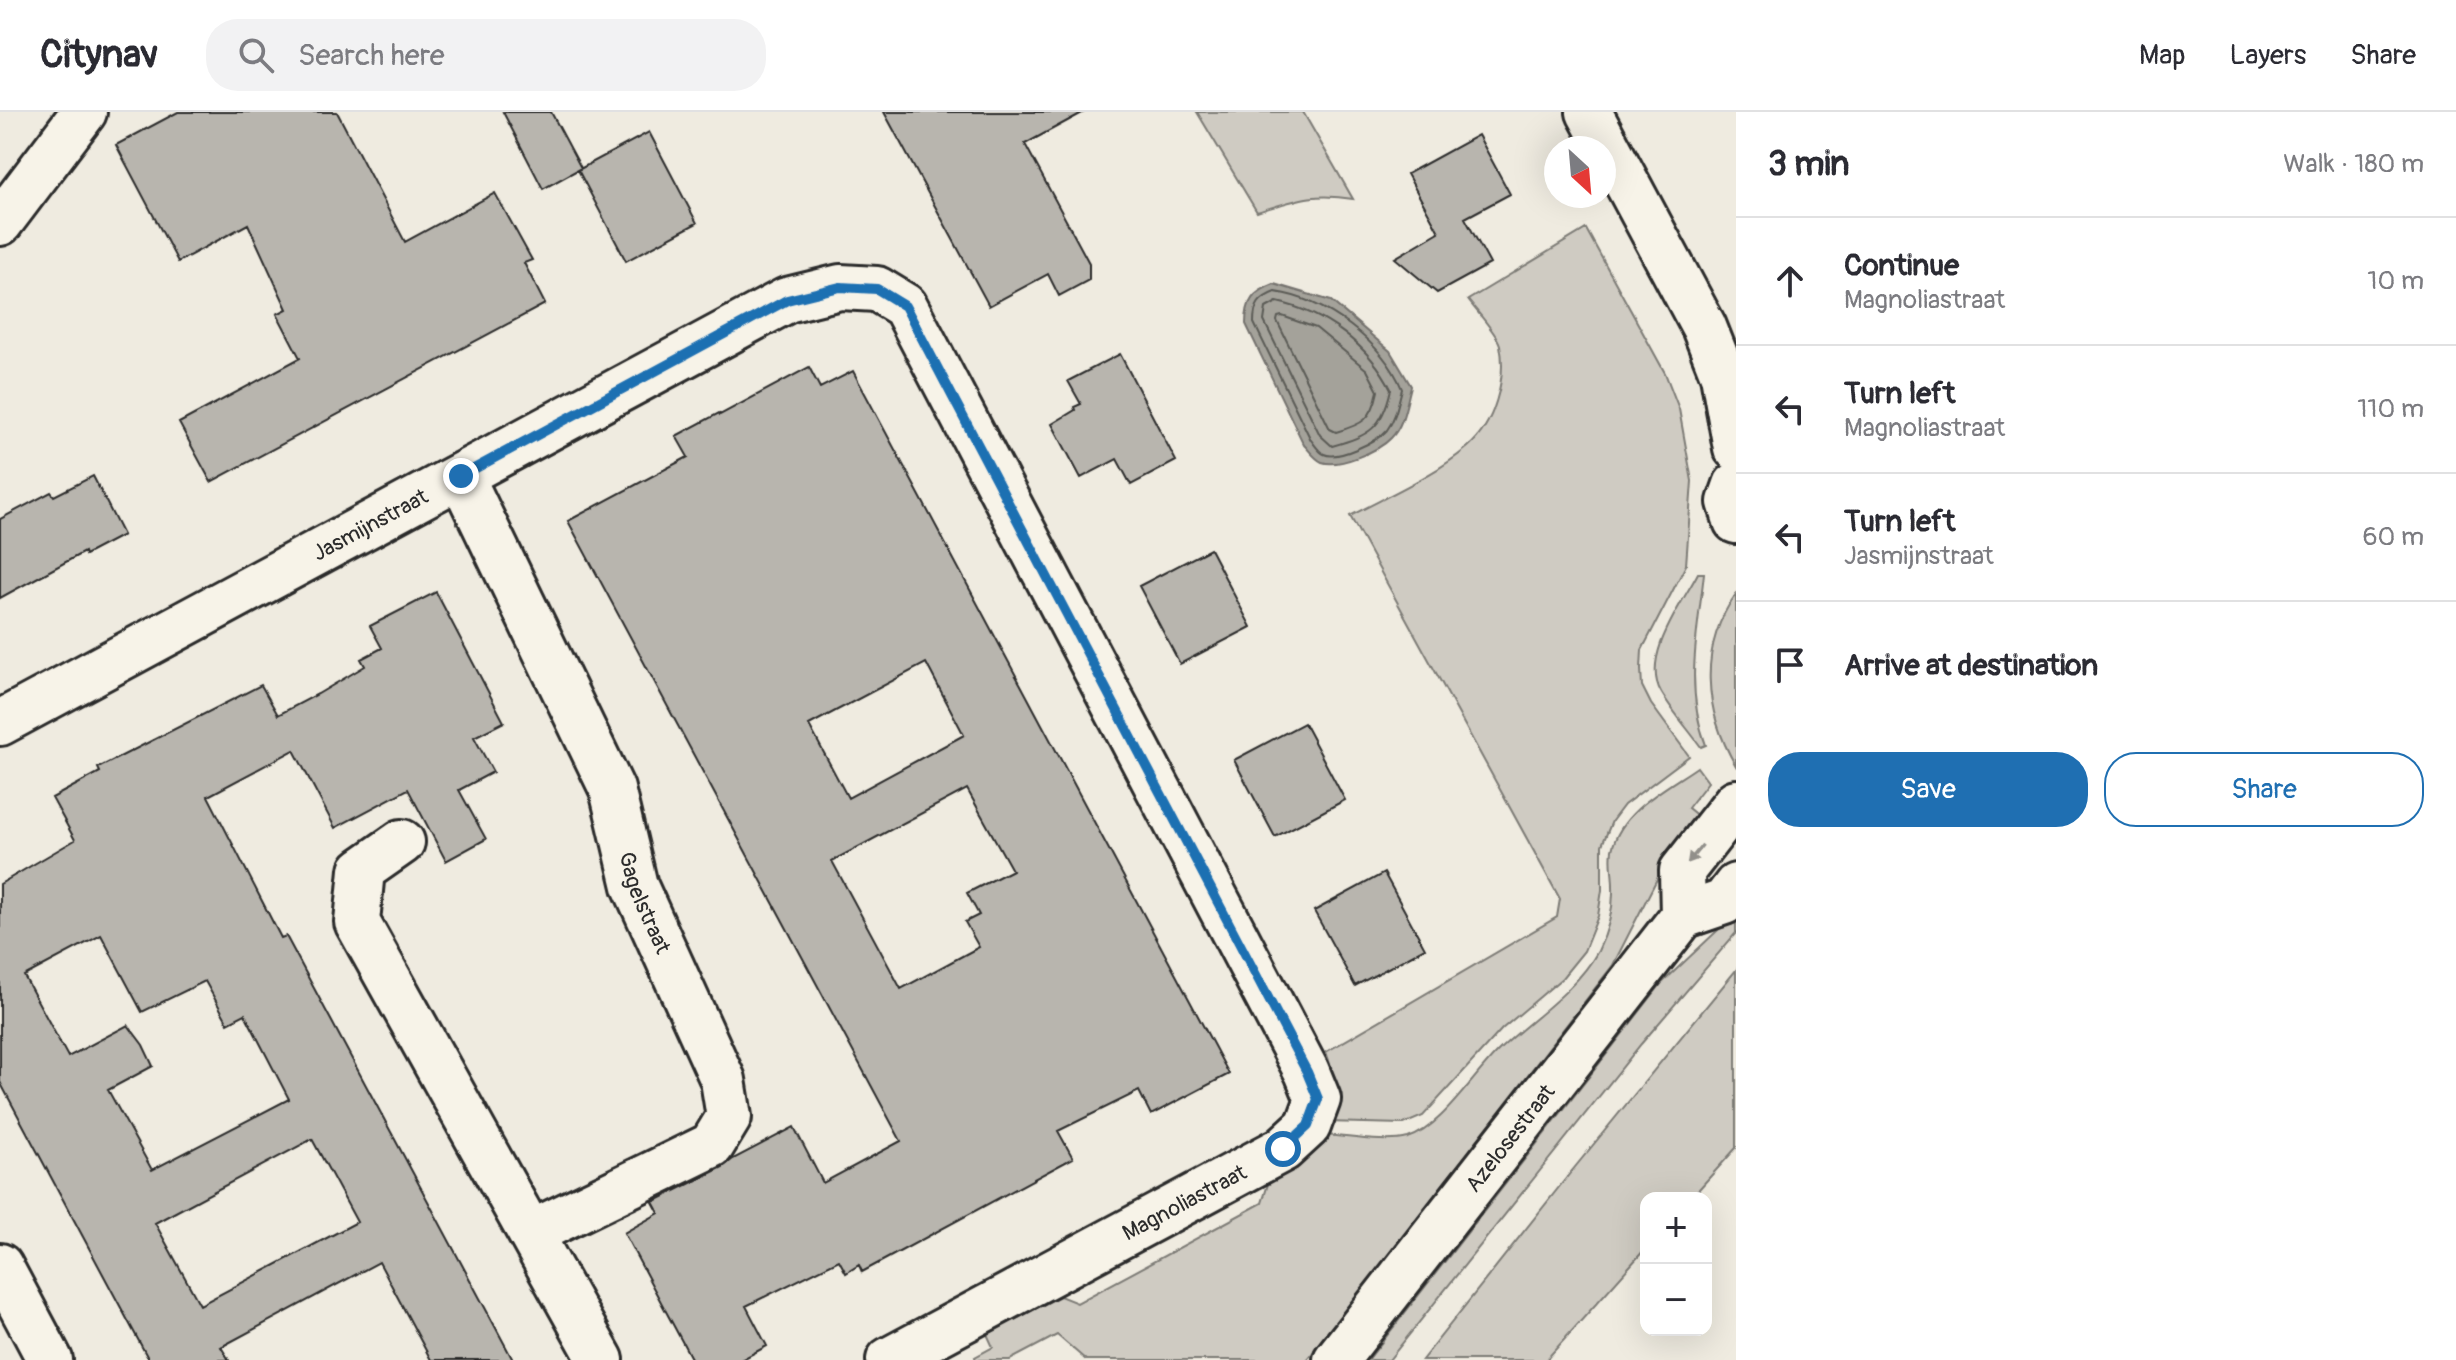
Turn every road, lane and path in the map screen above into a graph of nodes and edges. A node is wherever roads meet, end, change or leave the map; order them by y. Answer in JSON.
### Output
{"nodes":[{"id":1,"x":84,"y":112,"type":"edge"},
{"id":2,"x":1589,"y":112,"type":"edge"},
{"id":3,"x":0,"y":223,"type":"edge"},
{"id":4,"x":877,"y":289,"type":"joint"},
{"id":5,"x":1736,"y":448,"type":"edge"},
{"id":6,"x":461,"y":476,"type":"junction"},
{"id":7,"x":1736,"y":485,"type":"edge"},
{"id":8,"x":1736,"y":521,"type":"edge"},
{"id":9,"x":0,"y":723,"type":"edge"},
{"id":10,"x":1736,"y":802,"type":"edge"},
{"id":11,"x":402,"y":842,"type":"dead end"},
{"id":12,"x":1736,"y":886,"type":"edge"},
{"id":13,"x":1683,"y":916,"type":"junction"},
{"id":14,"x":531,"y":1233,"type":"junction"},
{"id":15,"x":0,"y":1266,"type":"edge"},
{"id":16,"x":50,"y":1360,"type":"edge"},
{"id":17,"x":601,"y":1360,"type":"edge"},
{"id":18,"x":889,"y":1360,"type":"edge"},
{"id":19,"x":1336,"y":1360,"type":"edge"}],
"edges":[{"from":1,"to":3,"type":"street"},
{"from":2,"to":5,"type":"street"},
{"from":4,"to":6,"type":"street","name":"Jasmijnstraat"},
{"from":4,"to":18,"type":"street","name":"Magnoliastraat"},
{"from":6,"to":9,"type":"street","name":"Jasmijnstraat"},
{"from":6,"to":14,"type":"street","name":"Gagelstraat"},
{"from":7,"to":8,"type":"street"},
{"from":10,"to":13,"type":"street","one_way":true},
{"from":11,"to":14,"type":"street"},
{"from":12,"to":13,"type":"street"},
{"from":13,"to":19,"type":"street","name":"Azelosestraat"},
{"from":14,"to":17,"type":"street"},
{"from":15,"to":16,"type":"street"}]}
